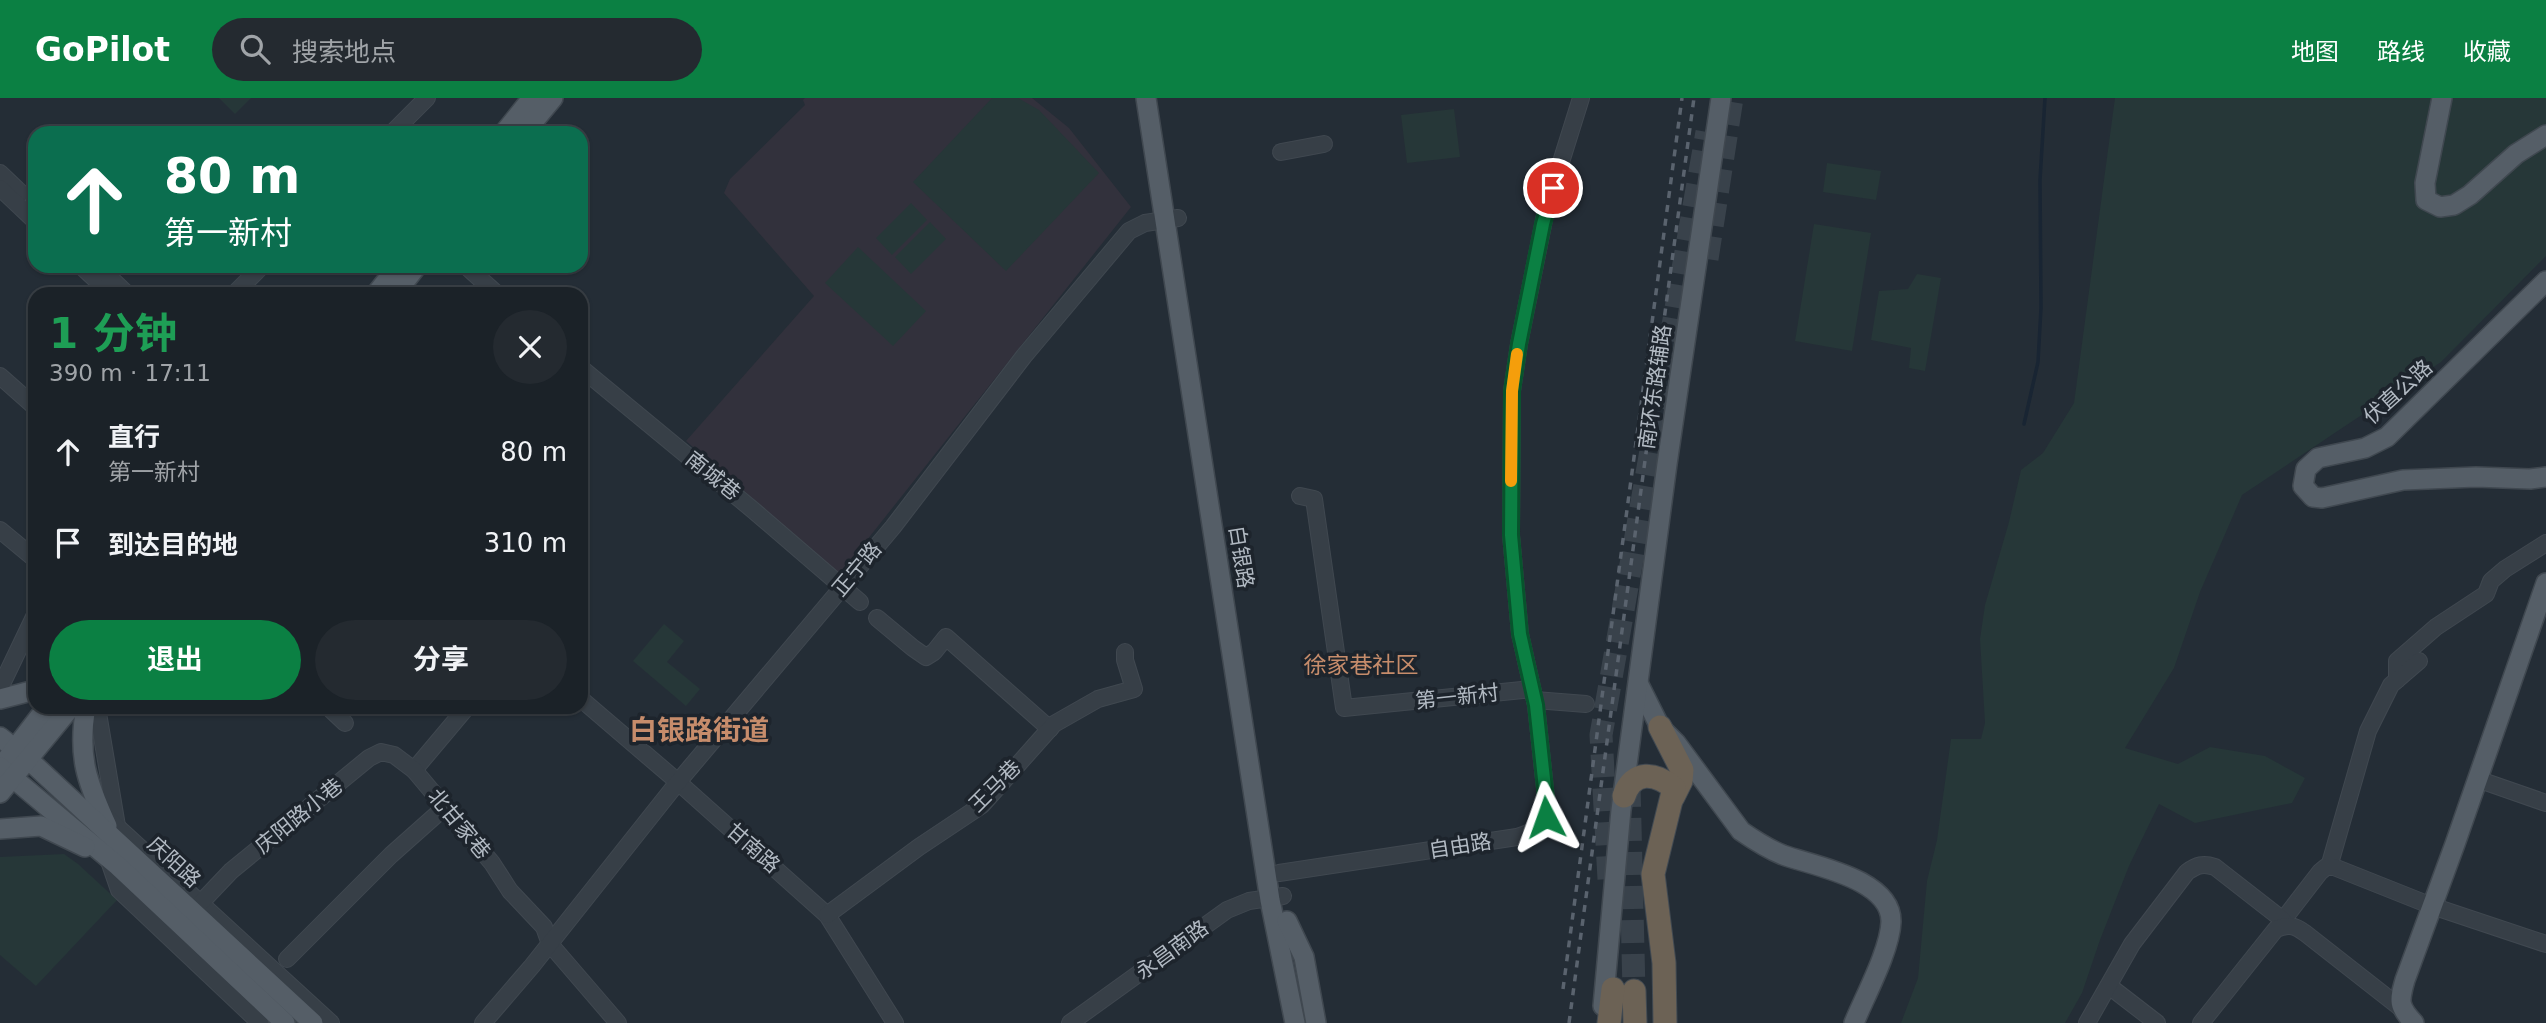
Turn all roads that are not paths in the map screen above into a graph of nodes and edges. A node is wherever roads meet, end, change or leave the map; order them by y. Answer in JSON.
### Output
{"nodes":[{"id":1,"x":427,"y":98,"type":"edge"},
{"id":2,"x":531,"y":98,"type":"edge"},
{"id":3,"x":553,"y":98,"type":"edge"},
{"id":4,"x":1146,"y":98,"type":"edge"},
{"id":5,"x":1159,"y":98,"type":"edge"},
{"id":6,"x":1581,"y":98,"type":"edge"},
{"id":7,"x":1721,"y":98,"type":"edge"},
{"id":8,"x":2442,"y":98,"type":"edge"},
{"id":9,"x":399,"y":126,"type":"edge"},
{"id":10,"x":509,"y":126,"type":"edge"},
{"id":11,"x":530,"y":126,"type":"edge"},
{"id":12,"x":2546,"y":135,"type":"edge"},
{"id":13,"x":1324,"y":144,"type":"dead end"},
{"id":14,"x":1281,"y":152,"type":"dead end"},
{"id":15,"x":0,"y":173,"type":"edge"},
{"id":16,"x":0,"y":188,"type":"edge"},
{"id":17,"x":28,"y":200,"type":"edge"},
{"id":18,"x":28,"y":214,"type":"edge"},
{"id":19,"x":1172,"y":218,"type":"junction"},
{"id":20,"x":89,"y":273,"type":"edge"},
{"id":21,"x":105,"y":273,"type":"edge"},
{"id":22,"x":255,"y":273,"type":"edge"},
{"id":23,"x":392,"y":273,"type":"edge"},
{"id":24,"x":412,"y":273,"type":"edge"},
{"id":25,"x":474,"y":273,"type":"edge"},
{"id":26,"x":2546,"y":281,"type":"edge"},
{"id":27,"x":104,"y":287,"type":"edge"},
{"id":28,"x":120,"y":287,"type":"edge"},
{"id":29,"x":241,"y":287,"type":"edge"},
{"id":30,"x":382,"y":287,"type":"edge"},
{"id":31,"x":400,"y":287,"type":"edge"},
{"id":32,"x":489,"y":287,"type":"edge"},
{"id":33,"x":588,"y":374,"type":"edge"},
{"id":34,"x":0,"y":376,"type":"edge"},
{"id":35,"x":28,"y":401,"type":"edge"},
{"id":36,"x":2546,"y":477,"type":"edge"},
{"id":37,"x":1300,"y":496,"type":"dead end"},
{"id":38,"x":0,"y":530,"type":"edge"},
{"id":39,"x":2546,"y":543,"type":"edge"},
{"id":40,"x":28,"y":553,"type":"edge"},
{"id":41,"x":2546,"y":583,"type":"edge"},
{"id":42,"x":843,"y":586,"type":"junction"},
{"id":43,"x":860,"y":603,"type":"dead end"},
{"id":44,"x":877,"y":618,"type":"dead end"},
{"id":45,"x":28,"y":630,"type":"edge"},
{"id":46,"x":1125,"y":652,"type":"dead end"},
{"id":47,"x":2419,"y":661,"type":"dead end"},
{"id":48,"x":2397,"y":680,"type":"junction"},
{"id":49,"x":1638,"y":684,"type":"junction"},
{"id":50,"x":0,"y":688,"type":"edge"},
{"id":51,"x":28,"y":692,"type":"edge"},
{"id":52,"x":1534,"y":695,"type":"junction"},
{"id":53,"x":0,"y":699,"type":"edge"},
{"id":54,"x":588,"y":705,"type":"edge"},
{"id":55,"x":1586,"y":705,"type":"dead end"},
{"id":56,"x":41,"y":714,"type":"edge"},
{"id":57,"x":61,"y":714,"type":"edge"},
{"id":58,"x":85,"y":714,"type":"edge"},
{"id":59,"x":98,"y":714,"type":"edge"},
{"id":60,"x":335,"y":714,"type":"edge"},
{"id":61,"x":461,"y":714,"type":"edge"},
{"id":62,"x":345,"y":723,"type":"dead end"},
{"id":63,"x":1660,"y":727,"type":"junction"},
{"id":64,"x":1049,"y":729,"type":"junction"},
{"id":65,"x":14,"y":748,"type":"edge"},
{"id":66,"x":4,"y":770,"type":"edge"},
{"id":67,"x":414,"y":770,"type":"junction"},
{"id":68,"x":2477,"y":779,"type":"junction"},
{"id":69,"x":678,"y":782,"type":"junction"},
{"id":70,"x":0,"y":793,"type":"edge"},
{"id":71,"x":1624,"y":796,"type":"junction"},
{"id":72,"x":1673,"y":797,"type":"junction"},
{"id":73,"x":2546,"y":803,"type":"edge"},
{"id":74,"x":445,"y":807,"type":"junction"},
{"id":75,"x":0,"y":829,"type":"edge"},
{"id":76,"x":115,"y":831,"type":"junction"},
{"id":77,"x":108,"y":858,"type":"junction"},
{"id":78,"x":2329,"y":867,"type":"junction"},
{"id":79,"x":1279,"y":873,"type":"junction"},
{"id":80,"x":1277,"y":898,"type":"junction"},
{"id":81,"x":2432,"y":906,"type":"junction"},
{"id":82,"x":197,"y":907,"type":"junction"},
{"id":83,"x":827,"y":915,"type":"junction"},
{"id":84,"x":1281,"y":923,"type":"junction"},
{"id":85,"x":2284,"y":923,"type":"junction"},
{"id":86,"x":550,"y":944,"type":"junction"},
{"id":87,"x":2546,"y":944,"type":"edge"},
{"id":88,"x":286,"y":959,"type":"dead end"},
{"id":89,"x":1289,"y":969,"type":"junction"},
{"id":90,"x":2109,"y":986,"type":"junction"},
{"id":91,"x":2408,"y":1016,"type":"edge"},
{"id":92,"x":260,"y":1023,"type":"edge"},
{"id":93,"x":285,"y":1023,"type":"edge"},
{"id":94,"x":313,"y":1023,"type":"edge"},
{"id":95,"x":331,"y":1023,"type":"edge"},
{"id":96,"x":483,"y":1023,"type":"edge"},
{"id":97,"x":618,"y":1023,"type":"edge"},
{"id":98,"x":895,"y":1023,"type":"edge"},
{"id":99,"x":1070,"y":1023,"type":"edge"},
{"id":100,"x":1288,"y":1023,"type":"edge"},
{"id":101,"x":1295,"y":1023,"type":"edge"},
{"id":102,"x":1303,"y":1023,"type":"edge"},
{"id":103,"x":1316,"y":1023,"type":"edge"},
{"id":104,"x":1601,"y":1023,"type":"edge"},
{"id":105,"x":1609,"y":1023,"type":"edge"},
{"id":106,"x":1636,"y":1023,"type":"edge"},
{"id":107,"x":1664,"y":1023,"type":"edge"},
{"id":108,"x":1854,"y":1023,"type":"edge"},
{"id":109,"x":2087,"y":1023,"type":"edge"},
{"id":110,"x":2157,"y":1023,"type":"edge"},
{"id":111,"x":2201,"y":1023,"type":"edge"}],
"edges":[{"from":1,"to":9,"type":"street"},
{"from":2,"to":10,"type":"main road"},
{"from":3,"to":11,"type":"main road"},
{"from":4,"to":19,"type":"main road","name":"白银路"},
{"from":5,"to":19,"type":"main road","name":"白银路"},
{"from":6,"to":52,"type":"street"},
{"from":7,"to":49,"type":"main road","name":"南环东路辅路"},
{"from":8,"to":12,"type":"main road"},
{"from":13,"to":14,"type":"street"},
{"from":15,"to":17,"type":"street"},
{"from":16,"to":18,"type":"street"},
{"from":19,"to":42,"type":"street","name":"正宁路"},
{"from":19,"to":79,"type":"main road","name":"白银路"},
{"from":19,"to":80,"type":"main road","name":"白银路"},
{"from":20,"to":27,"type":"street"},
{"from":21,"to":28,"type":"street"},
{"from":22,"to":29,"type":"street"},
{"from":23,"to":30,"type":"main road"},
{"from":24,"to":31,"type":"main road"},
{"from":25,"to":32,"type":"street"},
{"from":26,"to":36,"type":"main road","name":"伏直公路"},
{"from":33,"to":42,"type":"street","name":"南城巷"},
{"from":34,"to":35,"type":"street"},
{"from":37,"to":52,"type":"street","name":"第一新村"},
{"from":38,"to":40,"type":"street"},
{"from":39,"to":48,"type":"street"},
{"from":41,"to":68,"type":"main road"},
{"from":42,"to":43,"type":"street","name":"南城巷"},
{"from":42,"to":69,"type":"street","name":"正宁路"},
{"from":44,"to":64,"type":"street"},
{"from":45,"to":50,"type":"street"},
{"from":46,"to":64,"type":"street","name":"王马巷"},
{"from":47,"to":48,"type":"street"},
{"from":48,"to":78,"type":"street"},
{"from":49,"to":63,"type":"main road"},
{"from":49,"to":71,"type":"main road","name":"南环东路辅路"},
{"from":51,"to":53,"type":"main road"},
{"from":52,"to":55,"type":"street"},
{"from":52,"to":79,"type":"street","name":"自由路"},
{"from":54,"to":69,"type":"street","name":"甘南路"},
{"from":56,"to":65,"type":"main road"},
{"from":57,"to":65,"type":"main road"},
{"from":58,"to":76,"type":"main road"},
{"from":59,"to":76,"type":"street"},
{"from":60,"to":62,"type":"street"},
{"from":61,"to":67,"type":"street","name":"北甘家巷"},
{"from":63,"to":72,"type":"highway"},
{"from":63,"to":108,"type":"main road"},
{"from":64,"to":83,"type":"street","name":"王马巷"},
{"from":65,"to":66,"type":"main road"},
{"from":65,"to":76,"type":"main road","name":"庆阳路"},
{"from":66,"to":70,"type":"main road"},
{"from":66,"to":77,"type":"main road","name":"庆阳路"},
{"from":67,"to":74,"type":"street","name":"北甘家巷"},
{"from":67,"to":82,"type":"street","name":"庆阳路小巷"},
{"from":68,"to":73,"type":"street"},
{"from":68,"to":81,"type":"main road"},
{"from":69,"to":83,"type":"street","name":"甘南路"},
{"from":69,"to":86,"type":"street","name":"正宁路"},
{"from":71,"to":72,"type":"highway"},
{"from":71,"to":104,"type":"main road","name":"南环东路辅路"},
{"from":72,"to":107,"type":"highway"},
{"from":74,"to":86,"type":"street","name":"北甘家巷"},
{"from":74,"to":88,"type":"street"},
{"from":75,"to":77,"type":"main road"},
{"from":76,"to":82,"type":"main road","name":"庆阳路"},
{"from":77,"to":92,"type":"street"},
{"from":77,"to":93,"type":"main road","name":"庆阳路"},
{"from":78,"to":81,"type":"street"},
{"from":78,"to":85,"type":"street"},
{"from":79,"to":80,"type":"main road","name":"白银路"},
{"from":80,"to":84,"type":"main road","name":"白银路"},
{"from":80,"to":99,"type":"street","name":"永昌南路"},
{"from":81,"to":87,"type":"street"},
{"from":81,"to":91,"type":"main road"},
{"from":82,"to":94,"type":"main road","name":"庆阳路"},
{"from":82,"to":95,"type":"street"},
{"from":83,"to":98,"type":"street","name":"甘南路"},
{"from":84,"to":89,"type":"main road","name":"白银路"},
{"from":84,"to":100,"type":"main road"},
{"from":84,"to":103,"type":"main road"},
{"from":85,"to":90,"type":"street"},
{"from":85,"to":91,"type":"street"},
{"from":85,"to":111,"type":"street"},
{"from":86,"to":96,"type":"street","name":"正宁路"},
{"from":86,"to":97,"type":"street"},
{"from":89,"to":101,"type":"main road","name":"白银路"},
{"from":89,"to":102,"type":"main road","name":"白银路"},
{"from":90,"to":109,"type":"street"},
{"from":90,"to":110,"type":"street"},
{"from":105,"to":106,"type":"highway"}]}
